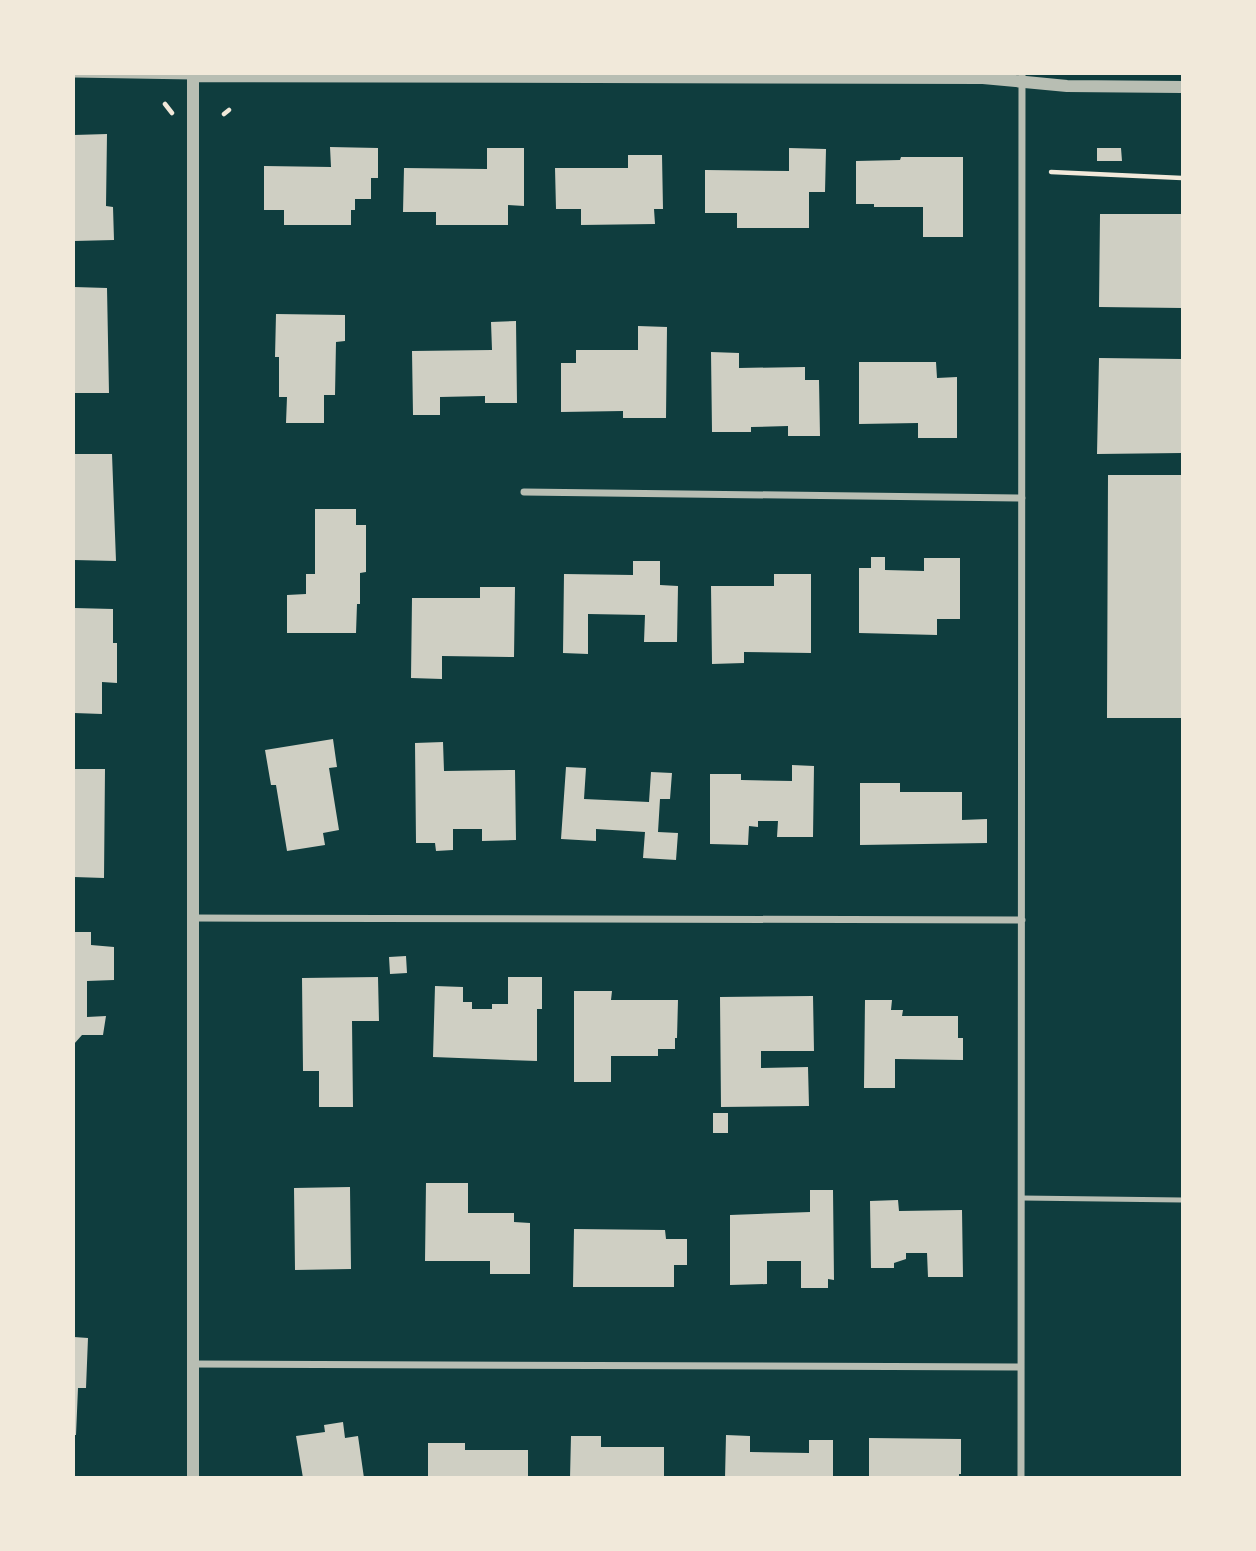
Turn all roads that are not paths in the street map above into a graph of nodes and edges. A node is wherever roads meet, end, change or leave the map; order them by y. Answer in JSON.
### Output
{"nodes":[{"id":1,"x":74,"y":74,"type":"edge"},
{"id":2,"x":193,"y":75,"type":"edge"},
{"id":3,"x":1022,"y":78,"type":"edge"},
{"id":4,"x":1182,"y":87,"type":"edge"},
{"id":5,"x":524,"y":492,"type":"dead end"},
{"id":6,"x":1022,"y":498,"type":"junction"},
{"id":7,"x":193,"y":918,"type":"junction"},
{"id":8,"x":1022,"y":920,"type":"junction"},
{"id":9,"x":1022,"y":1198,"type":"junction"},
{"id":10,"x":1182,"y":1200,"type":"edge"},
{"id":11,"x":192,"y":1364,"type":"junction"},
{"id":12,"x":1021,"y":1367,"type":"junction"},
{"id":13,"x":192,"y":1478,"type":"edge"},
{"id":14,"x":1021,"y":1478,"type":"edge"}],
"edges":[{"from":1,"to":2,"type":"street"},
{"from":2,"to":3,"type":"street"},
{"from":2,"to":7,"type":"street"},
{"from":3,"to":4,"type":"street"},
{"from":3,"to":6,"type":"street"},
{"from":5,"to":6,"type":"street"},
{"from":6,"to":8,"type":"street"},
{"from":7,"to":8,"type":"street"},
{"from":7,"to":11,"type":"street"},
{"from":8,"to":9,"type":"street"},
{"from":9,"to":10,"type":"lane"},
{"from":9,"to":12,"type":"street"},
{"from":11,"to":12,"type":"street"},
{"from":11,"to":13,"type":"street"},
{"from":12,"to":14,"type":"street"}]}
